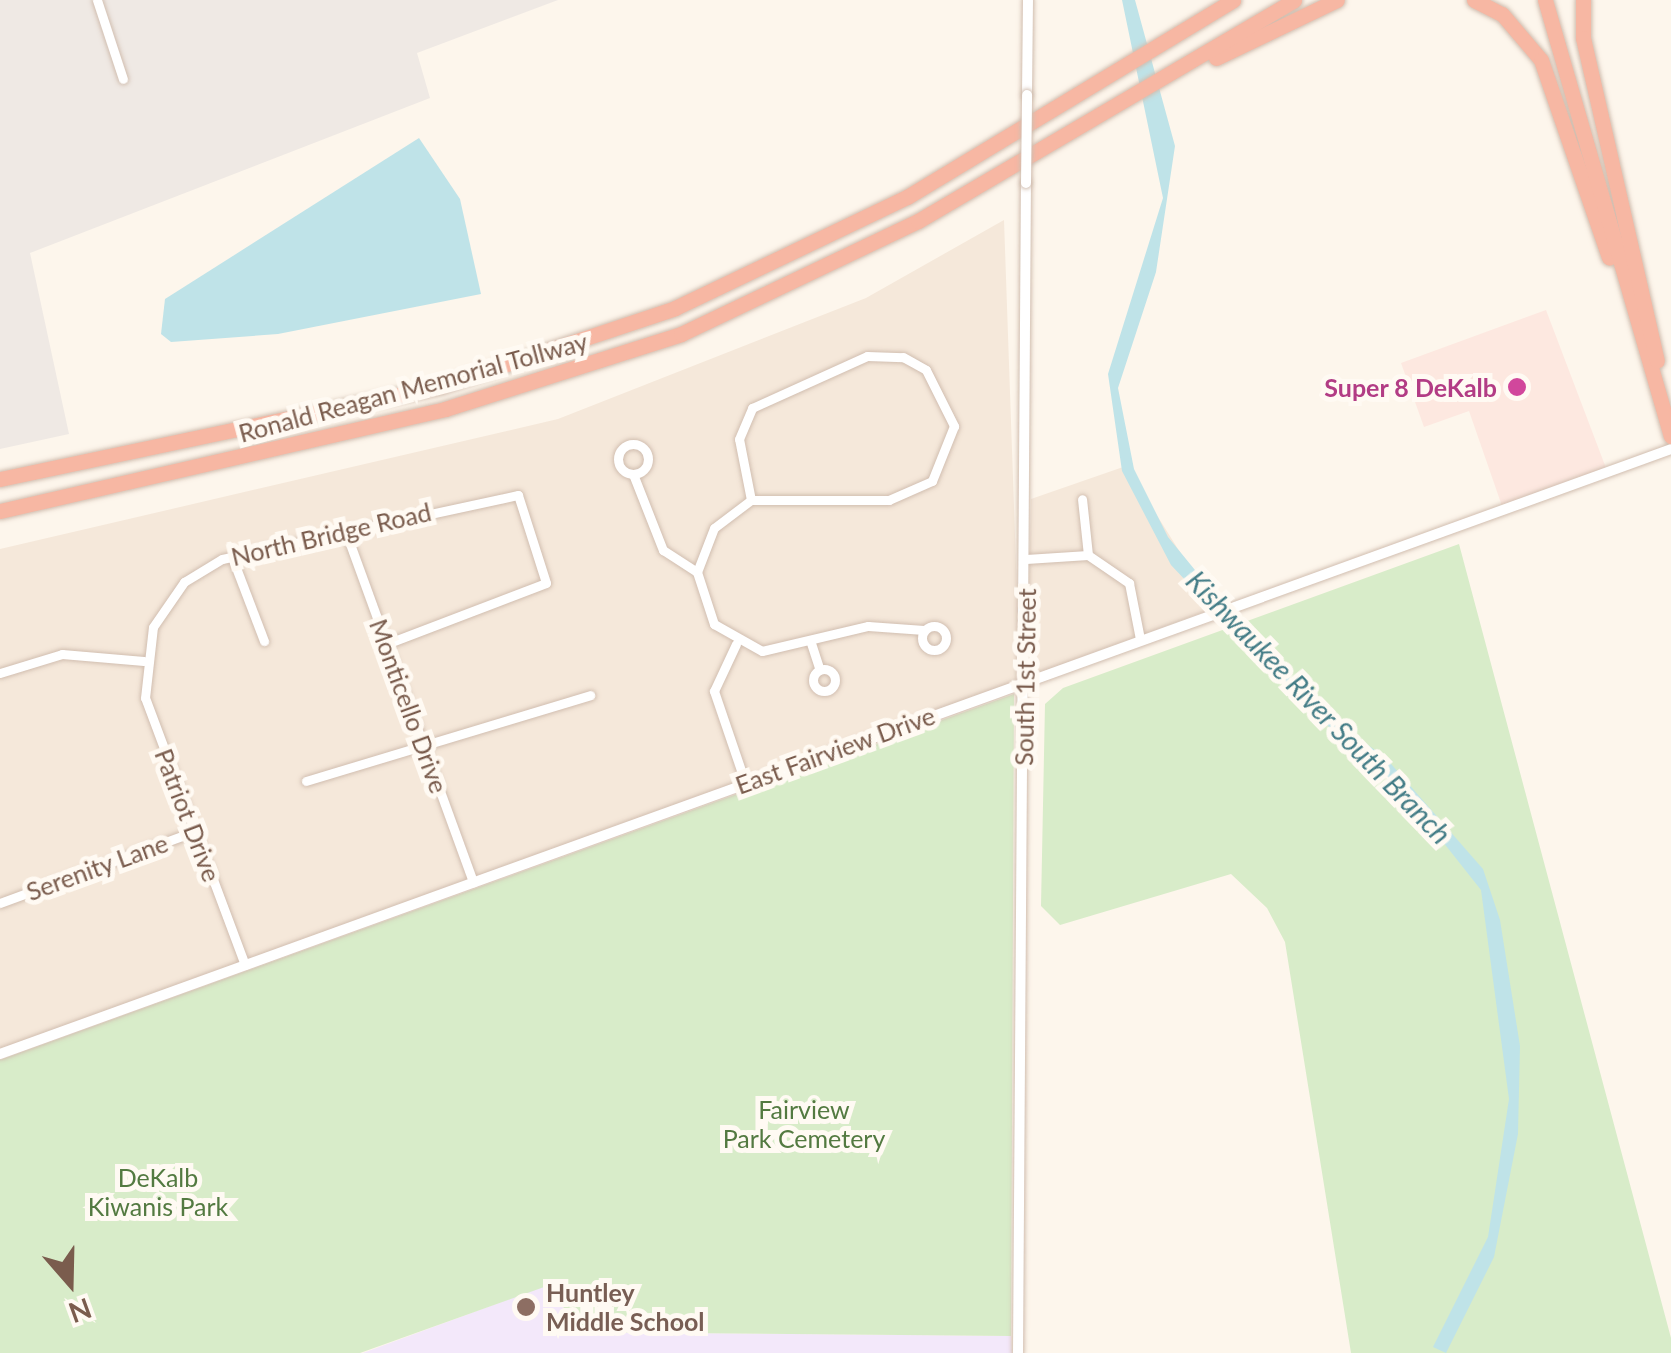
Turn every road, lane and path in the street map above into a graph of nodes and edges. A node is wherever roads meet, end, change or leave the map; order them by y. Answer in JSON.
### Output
{"nodes":[{"id":1,"x":97,"y":0,"type":"edge"},
{"id":2,"x":1028,"y":0,"type":"edge"},
{"id":3,"x":1233,"y":0,"type":"edge"},
{"id":4,"x":1294,"y":0,"type":"edge"},
{"id":5,"x":1336,"y":0,"type":"edge"},
{"id":6,"x":1474,"y":0,"type":"edge"},
{"id":7,"x":1549,"y":0,"type":"edge"},
{"id":8,"x":1583,"y":0,"type":"edge"},
{"id":9,"x":1174,"y":74,"type":"junction"},
{"id":10,"x":124,"y":79,"type":"dead end"},
{"id":11,"x":1653,"y":367,"type":"junction"},
{"id":12,"x":1671,"y":417,"type":"edge"},
{"id":13,"x":1671,"y":436,"type":"edge"},
{"id":14,"x":1671,"y":449,"type":"edge"},
{"id":15,"x":633,"y":474,"type":"dead end"},
{"id":16,"x":0,"y":480,"type":"edge"},
{"id":17,"x":1082,"y":499,"type":"dead end"},
{"id":18,"x":751,"y":500,"type":"junction"},
{"id":19,"x":0,"y":511,"type":"edge"},
{"id":20,"x":345,"y":530,"type":"junction"},
{"id":21,"x":1088,"y":555,"type":"junction"},
{"id":22,"x":232,"y":556,"type":"junction"},
{"id":23,"x":1026,"y":559,"type":"junction"},
{"id":24,"x":697,"y":572,"type":"junction"},
{"id":25,"x":924,"y":630,"type":"dead end"},
{"id":26,"x":1140,"y":639,"type":"junction"},
{"id":27,"x":264,"y":641,"type":"dead end"},
{"id":28,"x":386,"y":644,"type":"junction"},
{"id":29,"x":736,"y":644,"type":"junction"},
{"id":30,"x":811,"y":644,"type":"junction"},
{"id":31,"x":144,"y":661,"type":"junction"},
{"id":32,"x":820,"y":670,"type":"dead end"},
{"id":33,"x":0,"y":673,"type":"edge"},
{"id":34,"x":1024,"y":682,"type":"junction"},
{"id":35,"x":590,"y":695,"type":"dead end"},
{"id":36,"x":424,"y":747,"type":"junction"},
{"id":37,"x":306,"y":781,"type":"dead end"},
{"id":38,"x":744,"y":782,"type":"junction"},
{"id":39,"x":193,"y":832,"type":"junction"},
{"id":40,"x":472,"y":882,"type":"junction"},
{"id":41,"x":0,"y":903,"type":"edge"},
{"id":42,"x":245,"y":965,"type":"junction"},
{"id":43,"x":0,"y":1054,"type":"edge"},
{"id":44,"x":1018,"y":1353,"type":"edge"}],
"edges":[{"from":1,"to":10,"type":"street"},
{"from":2,"to":23,"type":"street","name":"South 1st Street","bridge":true},
{"from":3,"to":16,"type":"highway","name":"Ronald Reagan Memorial Tollway"},
{"from":4,"to":9,"type":"highway"},
{"from":5,"to":9,"type":"highway"},
{"from":6,"to":11,"type":"highway"},
{"from":7,"to":11,"type":"highway"},
{"from":8,"to":11,"type":"highway"},
{"from":9,"to":19,"type":"highway","name":"Ronald Reagan Memorial Tollway"},
{"from":11,"to":12,"type":"highway"},
{"from":11,"to":13,"type":"highway"},
{"from":14,"to":26,"type":"street","name":"East Fairview Drive"},
{"from":15,"to":24,"type":"street"},
{"from":17,"to":21,"type":"street"},
{"from":18,"to":18,"type":"street"},
{"from":18,"to":24,"type":"street"},
{"from":20,"to":22,"type":"street","name":"North Bridge Road"},
{"from":20,"to":28,"type":"street","name":"Monticello Drive"},
{"from":20,"to":28,"type":"street","name":"North Bridge Road"},
{"from":21,"to":23,"type":"street"},
{"from":21,"to":26,"type":"street"},
{"from":22,"to":27,"type":"street"},
{"from":22,"to":31,"type":"street","name":"North Bridge Road"},
{"from":23,"to":34,"type":"street","name":"South 1st Street"},
{"from":24,"to":29,"type":"street"},
{"from":25,"to":30,"type":"street"},
{"from":26,"to":34,"type":"street","name":"East Fairview Drive"},
{"from":28,"to":36,"type":"street","name":"Monticello Drive"},
{"from":29,"to":30,"type":"street"},
{"from":29,"to":38,"type":"street"},
{"from":30,"to":32,"type":"street"},
{"from":31,"to":33,"type":"street"},
{"from":31,"to":39,"type":"street","name":"Patriot Drive"},
{"from":34,"to":38,"type":"street","name":"East Fairview Drive"},
{"from":34,"to":44,"type":"street","name":"South 1st Street"},
{"from":35,"to":36,"type":"street"},
{"from":36,"to":37,"type":"street"},
{"from":36,"to":40,"type":"street","name":"Monticello Drive"},
{"from":38,"to":40,"type":"street","name":"East Fairview Drive"},
{"from":39,"to":41,"type":"street","name":"Serenity Lane"},
{"from":39,"to":42,"type":"street","name":"Patriot Drive"},
{"from":40,"to":42,"type":"street","name":"East Fairview Drive"},
{"from":42,"to":43,"type":"street","name":"East Fairview Drive"}]}
